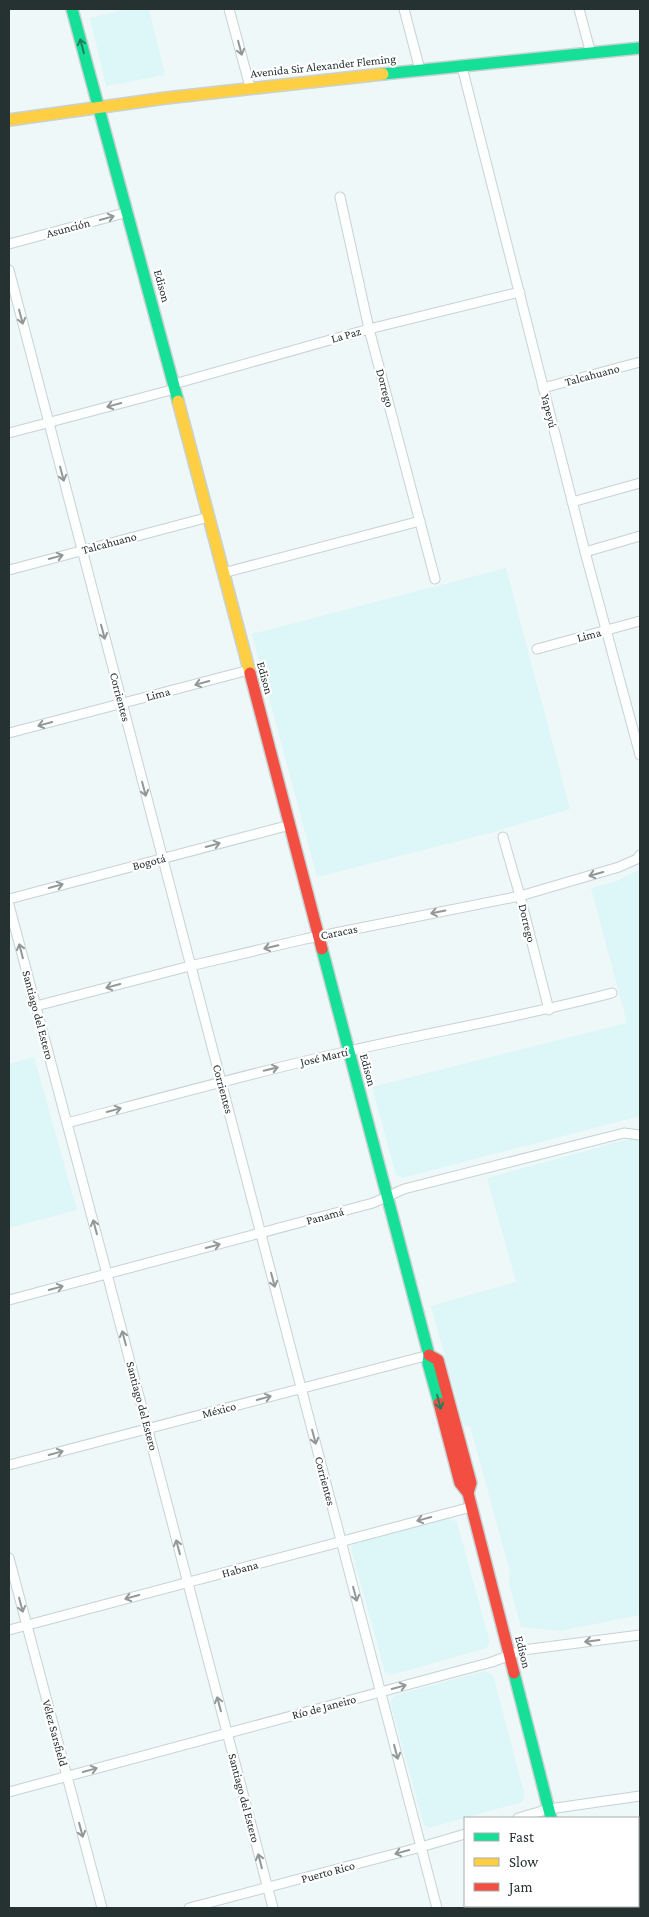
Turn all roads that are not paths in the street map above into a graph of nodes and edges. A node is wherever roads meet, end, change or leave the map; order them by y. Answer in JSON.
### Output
{"nodes":[{"id":1,"x":72,"y":9,"type":"edge"},
{"id":2,"x":230,"y":9,"type":"edge"},
{"id":3,"x":404,"y":9,"type":"edge"},
{"id":4,"x":579,"y":9,"type":"edge"},
{"id":5,"x":640,"y":48,"type":"edge"},
{"id":6,"x":591,"y":54,"type":"junction"},
{"id":7,"x":462,"y":67,"type":"junction"},
{"id":8,"x":420,"y":70,"type":"junction"},
{"id":9,"x":250,"y":87,"type":"junction"},
{"id":10,"x":97,"y":106,"type":"junction"},
{"id":11,"x":9,"y":120,"type":"edge"},
{"id":12,"x":340,"y":197,"type":"dead end"},
{"id":13,"x":128,"y":212,"type":"junction"},
{"id":14,"x":9,"y":244,"type":"edge"},
{"id":15,"x":9,"y":270,"type":"edge"},
{"id":16,"x":520,"y":292,"type":"junction"},
{"id":17,"x":369,"y":329,"type":"junction"},
{"id":18,"x":640,"y":362,"type":"edge"},
{"id":19,"x":174,"y":387,"type":"junction"},
{"id":20,"x":543,"y":388,"type":"junction"},
{"id":21,"x":49,"y":423,"type":"junction"},
{"id":22,"x":9,"y":433,"type":"edge"},
{"id":23,"x":640,"y":483,"type":"edge"},
{"id":24,"x":572,"y":502,"type":"junction"},
{"id":25,"x":209,"y":517,"type":"junction"},
{"id":26,"x":420,"y":521,"type":"junction"},
{"id":27,"x":640,"y":536,"type":"edge"},
{"id":28,"x":82,"y":550,"type":"junction"},
{"id":29,"x":585,"y":552,"type":"junction"},
{"id":30,"x":9,"y":570,"type":"edge"},
{"id":31,"x":223,"y":573,"type":"junction"},
{"id":32,"x":435,"y":579,"type":"dead end"},
{"id":33,"x":640,"y":621,"type":"edge"},
{"id":34,"x":607,"y":630,"type":"junction"},
{"id":35,"x":537,"y":649,"type":"dead end"},
{"id":36,"x":249,"y":670,"type":"junction"},
{"id":37,"x":122,"y":704,"type":"junction"},
{"id":38,"x":9,"y":733,"type":"edge"},
{"id":39,"x":640,"y":755,"type":"edge"},
{"id":40,"x":290,"y":825,"type":"junction"},
{"id":41,"x":503,"y":837,"type":"dead end"},
{"id":42,"x":640,"y":855,"type":"edge"},
{"id":43,"x":162,"y":858,"type":"junction"},
{"id":44,"x":520,"y":896,"type":"junction"},
{"id":45,"x":9,"y":899,"type":"edge"},
{"id":46,"x":9,"y":909,"type":"edge"},
{"id":47,"x":318,"y":936,"type":"junction"},
{"id":48,"x":190,"y":966,"type":"junction"},
{"id":49,"x":612,"y":993,"type":"dead end"},
{"id":50,"x":36,"y":1006,"type":"junction"},
{"id":51,"x":549,"y":1010,"type":"junction"},
{"id":52,"x":349,"y":1051,"type":"junction"},
{"id":53,"x":220,"y":1081,"type":"junction"},
{"id":54,"x":67,"y":1123,"type":"junction"},
{"id":55,"x":640,"y":1135,"type":"edge"},
{"id":56,"x":387,"y":1197,"type":"junction"},
{"id":57,"x":260,"y":1233,"type":"junction"},
{"id":58,"x":108,"y":1274,"type":"junction"},
{"id":59,"x":9,"y":1300,"type":"edge"},
{"id":60,"x":430,"y":1355,"type":"junction"},
{"id":61,"x":301,"y":1388,"type":"junction"},
{"id":62,"x":148,"y":1429,"type":"junction"},
{"id":63,"x":9,"y":1465,"type":"edge"},
{"id":64,"x":471,"y":1506,"type":"junction"},
{"id":65,"x":341,"y":1542,"type":"junction"},
{"id":66,"x":9,"y":1558,"type":"edge"},
{"id":67,"x":188,"y":1582,"type":"junction"},
{"id":68,"x":27,"y":1625,"type":"junction"},
{"id":69,"x":9,"y":1630,"type":"edge"},
{"id":70,"x":640,"y":1634,"type":"edge"},
{"id":71,"x":508,"y":1655,"type":"junction"},
{"id":72,"x":380,"y":1692,"type":"junction"},
{"id":73,"x":227,"y":1733,"type":"junction"},
{"id":74,"x":66,"y":1776,"type":"junction"},
{"id":75,"x":9,"y":1792,"type":"edge"},
{"id":76,"x":640,"y":1796,"type":"edge"},
{"id":77,"x":550,"y":1814,"type":"edge"},
{"id":78,"x":526,"y":1817,"type":"edge"},
{"id":79,"x":464,"y":1834,"type":"edge"},
{"id":80,"x":421,"y":1847,"type":"junction"},
{"id":81,"x":267,"y":1888,"type":"junction"},
{"id":82,"x":102,"y":1908,"type":"edge"},
{"id":83,"x":189,"y":1908,"type":"edge"},
{"id":84,"x":273,"y":1908,"type":"edge"},
{"id":85,"x":437,"y":1908,"type":"edge"}],
"edges":[{"from":10,"to":1,"type":"street","name":"Edison","one_way":true},
{"from":2,"to":9,"type":"street","one_way":true},
{"from":3,"to":8,"type":"street"},
{"from":4,"to":6,"type":"street"},
{"from":5,"to":6,"type":"street","name":"Avenida Sir Alexander Fleming"},
{"from":6,"to":7,"type":"street","name":"Avenida Sir Alexander Fleming"},
{"from":7,"to":8,"type":"street","name":"Avenida Sir Alexander Fleming"},
{"from":7,"to":16,"type":"street","name":"Yapeyú"},
{"from":8,"to":9,"type":"street","name":"Avenida Sir Alexander Fleming"},
{"from":9,"to":10,"type":"street","name":"Avenida Sir Alexander Fleming"},
{"from":10,"to":11,"type":"street","name":"Avenida Sir Alexander Fleming"},
{"from":10,"to":13,"type":"street","name":"Edison"},
{"from":12,"to":17,"type":"street","name":"Dorrego"},
{"from":14,"to":13,"type":"street","name":"Asunción","one_way":true},
{"from":13,"to":19,"type":"street","name":"Edison"},
{"from":15,"to":21,"type":"street","name":"Corrientes","one_way":true},
{"from":16,"to":17,"type":"street","name":"La Paz"},
{"from":16,"to":20,"type":"street","name":"Yapeyú"},
{"from":17,"to":19,"type":"street","name":"La Paz"},
{"from":17,"to":26,"type":"street","name":"Dorrego"},
{"from":18,"to":20,"type":"street","name":"Talcahuano"},
{"from":19,"to":21,"type":"street","name":"La Paz","one_way":true},
{"from":19,"to":25,"type":"street","name":"Edison"},
{"from":20,"to":24,"type":"street","name":"Yapeyú"},
{"from":21,"to":22,"type":"street","name":"La Paz"},
{"from":21,"to":28,"type":"street","name":"Corrientes","one_way":true},
{"from":23,"to":24,"type":"street"},
{"from":24,"to":29,"type":"street","name":"Yapeyú"},
{"from":25,"to":28,"type":"street","name":"Talcahuano"},
{"from":25,"to":31,"type":"street","name":"Edison"},
{"from":26,"to":31,"type":"street"},
{"from":26,"to":32,"type":"street","name":"Dorrego"},
{"from":27,"to":29,"type":"street"},
{"from":30,"to":28,"type":"street","name":"Talcahuano","one_way":true},
{"from":28,"to":37,"type":"street","name":"Corrientes","one_way":true},
{"from":29,"to":34,"type":"street","name":"Yapeyú"},
{"from":31,"to":36,"type":"street","name":"Edison"},
{"from":33,"to":34,"type":"street","name":"Lima"},
{"from":34,"to":35,"type":"street","name":"Lima"},
{"from":34,"to":39,"type":"street","name":"Yapeyú"},
{"from":36,"to":37,"type":"street","name":"Lima","one_way":true},
{"from":36,"to":40,"type":"street","name":"Edison"},
{"from":37,"to":38,"type":"street","name":"Lima","one_way":true},
{"from":37,"to":43,"type":"street","name":"Corrientes","one_way":true},
{"from":43,"to":40,"type":"street","name":"Bogotá","one_way":true},
{"from":40,"to":47,"type":"street","name":"Edison"},
{"from":41,"to":44,"type":"street","name":"Dorrego"},
{"from":42,"to":44,"type":"street","name":"Caracas","one_way":true},
{"from":45,"to":43,"type":"street","name":"Bogotá","one_way":true},
{"from":43,"to":48,"type":"street","name":"Corrientes"},
{"from":44,"to":47,"type":"street","name":"Caracas","one_way":true},
{"from":44,"to":51,"type":"street","name":"Dorrego"},
{"from":50,"to":46,"type":"street","name":"Santiago del Estero","one_way":true},
{"from":47,"to":48,"type":"street","name":"Caracas","one_way":true},
{"from":47,"to":52,"type":"street","name":"Edison"},
{"from":48,"to":50,"type":"street","name":"Caracas","one_way":true},
{"from":48,"to":53,"type":"street","name":"Corrientes"},
{"from":49,"to":51,"type":"street","name":"José Martí"},
{"from":50,"to":54,"type":"street","name":"Santiago del Estero"},
{"from":51,"to":52,"type":"street","name":"José Martí"},
{"from":53,"to":52,"type":"street","name":"José Martí","one_way":true},
{"from":52,"to":56,"type":"street","name":"Edison"},
{"from":54,"to":53,"type":"street","name":"José Martí","one_way":true},
{"from":53,"to":57,"type":"street","name":"Corrientes"},
{"from":58,"to":54,"type":"street","name":"Santiago del Estero","one_way":true},
{"from":55,"to":56,"type":"street","name":"Panamá"},
{"from":56,"to":57,"type":"street","name":"Panamá"},
{"from":56,"to":60,"type":"street","name":"Edison"},
{"from":58,"to":57,"type":"street","name":"Panamá","one_way":true},
{"from":57,"to":61,"type":"street","name":"Corrientes","one_way":true},
{"from":59,"to":58,"type":"street","name":"Panamá","one_way":true},
{"from":62,"to":58,"type":"street","name":"Santiago del Estero","one_way":true},
{"from":60,"to":61,"type":"street","name":"México"},
{"from":60,"to":64,"type":"street","name":"Edison"},
{"from":62,"to":61,"type":"street","name":"México","one_way":true},
{"from":61,"to":65,"type":"street","name":"Corrientes","one_way":true},
{"from":63,"to":62,"type":"street","name":"México","one_way":true},
{"from":67,"to":62,"type":"street","name":"Santiago del Estero","one_way":true},
{"from":64,"to":65,"type":"street","name":"Habana","one_way":true},
{"from":64,"to":71,"type":"street","name":"Edison"},
{"from":65,"to":67,"type":"street","name":"Habana"},
{"from":65,"to":72,"type":"street","name":"Corrientes","one_way":true},
{"from":66,"to":68,"type":"street","name":"Vélez Sarsfield","one_way":true},
{"from":67,"to":68,"type":"street","name":"Habana","one_way":true},
{"from":73,"to":67,"type":"street","name":"Santiago del Estero","one_way":true},
{"from":68,"to":69,"type":"street","name":"Habana"},
{"from":68,"to":74,"type":"street","name":"Vélez Sarsfield"},
{"from":70,"to":71,"type":"street","name":"Río de Janeiro","one_way":true},
{"from":72,"to":71,"type":"street","name":"Río de Janeiro","one_way":true},
{"from":71,"to":77,"type":"street","name":"Edison"},
{"from":72,"to":73,"type":"street","name":"Río de Janeiro"},
{"from":72,"to":80,"type":"street","name":"Corrientes","one_way":true},
{"from":74,"to":73,"type":"street","name":"Río de Janeiro","one_way":true},
{"from":81,"to":73,"type":"street","name":"Santiago del Estero","one_way":true},
{"from":74,"to":75,"type":"street","name":"Río de Janeiro"},
{"from":74,"to":82,"type":"street","name":"Vélez Sarsfield","one_way":true},
{"from":76,"to":77,"type":"street"},
{"from":77,"to":78,"type":"street"},
{"from":79,"to":80,"type":"street","name":"Puerto Rico"},
{"from":80,"to":81,"type":"street","name":"Puerto Rico","one_way":true},
{"from":80,"to":85,"type":"street","name":"Corrientes"},
{"from":81,"to":83,"type":"street","name":"Puerto Rico"},
{"from":81,"to":84,"type":"street","name":"Santiago del Estero"}]}
